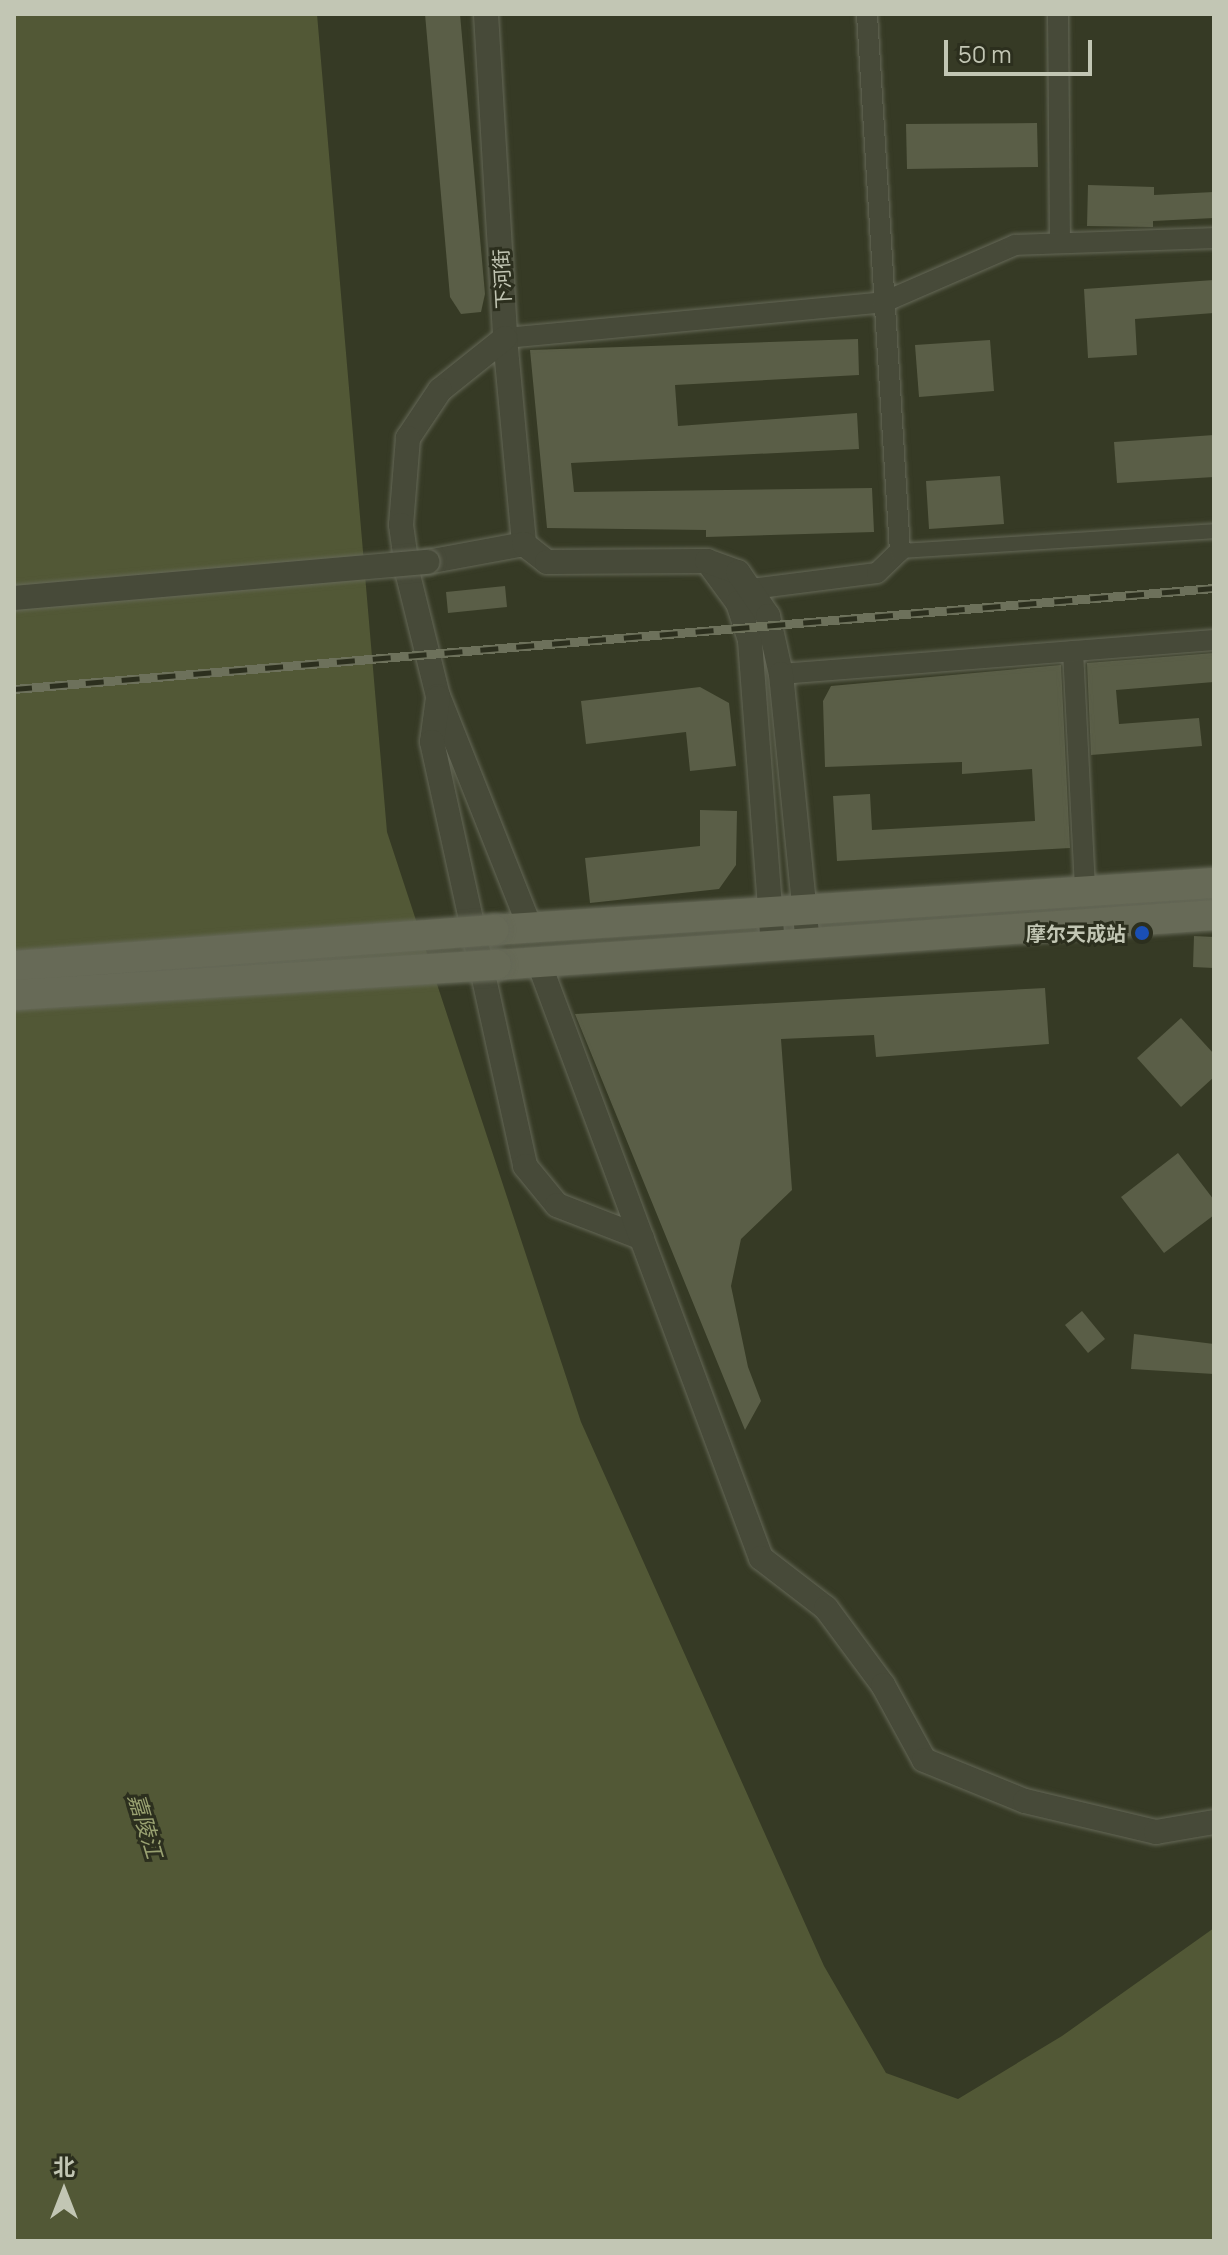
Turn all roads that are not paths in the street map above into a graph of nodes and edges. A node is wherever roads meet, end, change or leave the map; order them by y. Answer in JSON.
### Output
{"nodes":[{"id":1,"x":486,"y":14,"type":"edge"},
{"id":2,"x":867,"y":14,"type":"edge"},
{"id":3,"x":1058,"y":14,"type":"edge"},
{"id":4,"x":1214,"y":238,"type":"edge"},
{"id":5,"x":1060,"y":240,"type":"junction"},
{"id":6,"x":884,"y":302,"type":"junction"},
{"id":7,"x":505,"y":338,"type":"junction"},
{"id":8,"x":1214,"y":531,"type":"edge"},
{"id":9,"x":524,"y":544,"type":"junction"},
{"id":10,"x":900,"y":551,"type":"junction"},
{"id":11,"x":740,"y":590,"type":"junction"},
{"id":12,"x":14,"y":598,"type":"edge"},
{"id":13,"x":1214,"y":640,"type":"edge"},
{"id":14,"x":1073,"y":651,"type":"junction"},
{"id":15,"x":781,"y":674,"type":"junction"},
{"id":16,"x":438,"y":696,"type":"junction"},
{"id":17,"x":1214,"y":883,"type":"edge"},
{"id":18,"x":1085,"y":890,"type":"junction"},
{"id":19,"x":806,"y":908,"type":"junction"},
{"id":20,"x":770,"y":910,"type":"junction"},
{"id":21,"x":1214,"y":915,"type":"edge"},
{"id":22,"x":530,"y":927,"type":"junction"},
{"id":23,"x":808,"y":943,"type":"junction"},
{"id":24,"x":773,"y":946,"type":"junction"},
{"id":25,"x":539,"y":963,"type":"junction"},
{"id":26,"x":14,"y":966,"type":"edge"},
{"id":27,"x":14,"y":995,"type":"edge"},
{"id":28,"x":642,"y":1238,"type":"junction"},
{"id":29,"x":1214,"y":1822,"type":"edge"}],
"edges":[{"from":1,"to":7,"type":"street","name":"下河街"},
{"from":2,"to":6,"type":"street"},
{"from":3,"to":5,"type":"street"},
{"from":4,"to":5,"type":"street"},
{"from":5,"to":6,"type":"street"},
{"from":6,"to":7,"type":"street"},
{"from":6,"to":10,"type":"street"},
{"from":7,"to":9,"type":"street","name":"下河街"},
{"from":7,"to":16,"type":"street"},
{"from":8,"to":10,"type":"street"},
{"from":9,"to":11,"type":"street"},
{"from":9,"to":12,"type":"street","bridge":true},
{"from":10,"to":11,"type":"street"},
{"from":11,"to":15,"type":"street"},
{"from":11,"to":20,"type":"street"},
{"from":13,"to":14,"type":"street"},
{"from":14,"to":15,"type":"street"},
{"from":14,"to":18,"type":"street"},
{"from":15,"to":19,"type":"street"},
{"from":16,"to":22,"type":"street"},
{"from":16,"to":28,"type":"street"},
{"from":17,"to":18,"type":"main road"},
{"from":18,"to":19,"type":"main road"},
{"from":19,"to":20,"type":"main road"},
{"from":19,"to":23,"type":"street"},
{"from":20,"to":22,"type":"main road"},
{"from":20,"to":24,"type":"street"},
{"from":21,"to":23,"type":"main road"},
{"from":22,"to":26,"type":"main road","bridge":true},
{"from":23,"to":24,"type":"main road"},
{"from":24,"to":25,"type":"main road"},
{"from":25,"to":27,"type":"main road","bridge":true},
{"from":25,"to":28,"type":"street"},
{"from":28,"to":29,"type":"street"}]}
